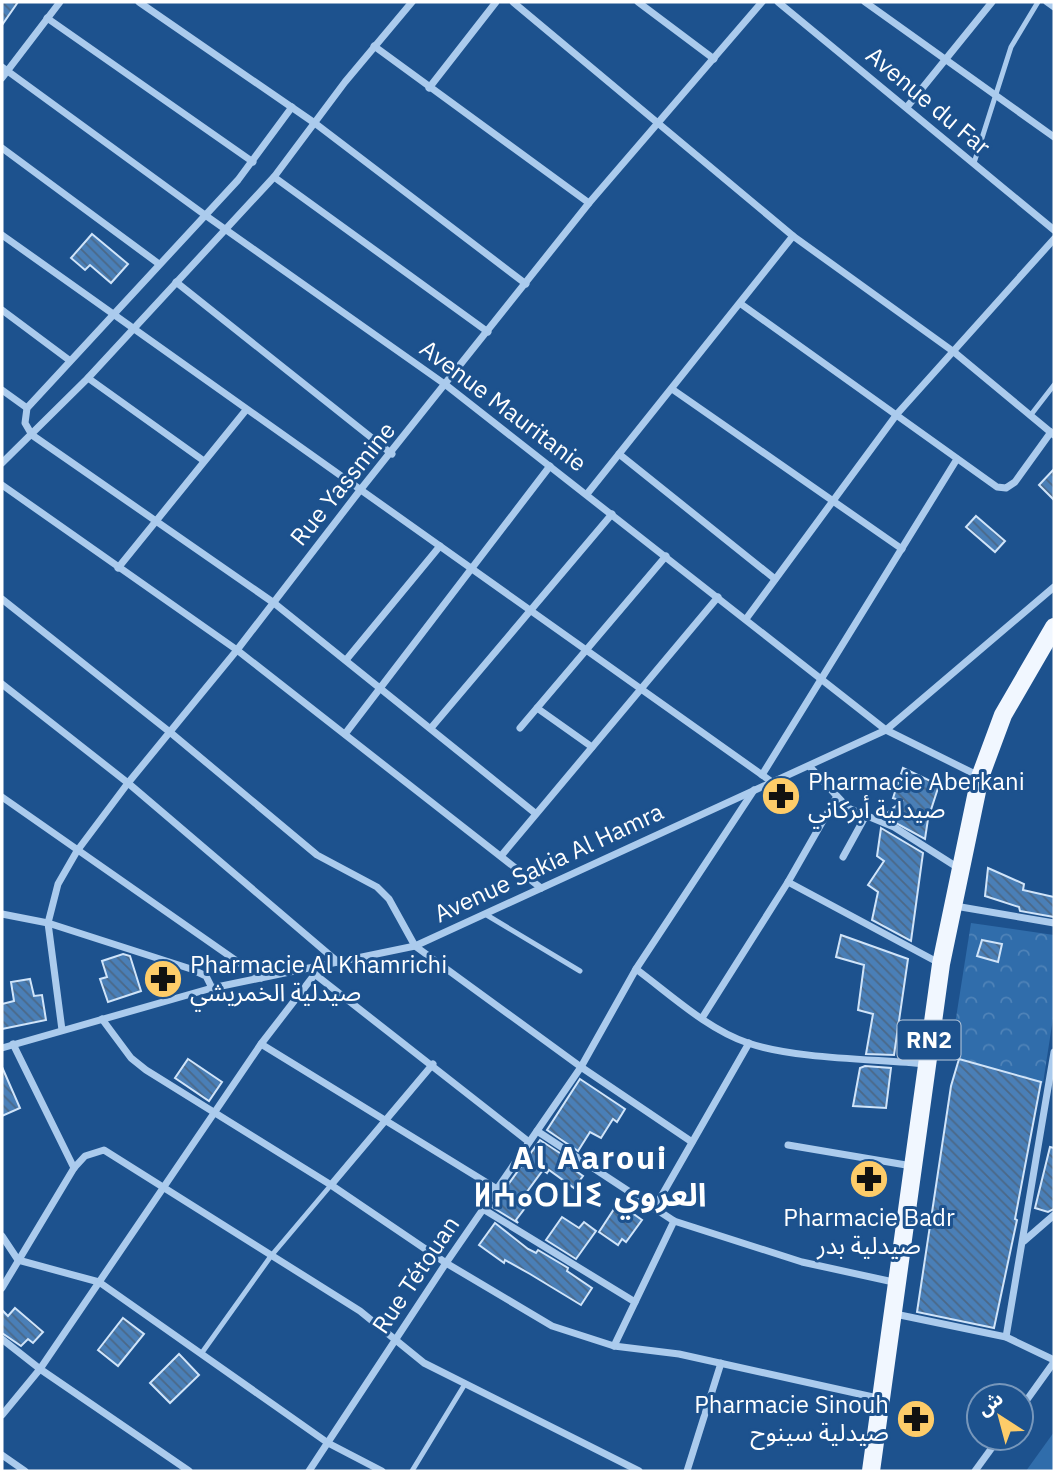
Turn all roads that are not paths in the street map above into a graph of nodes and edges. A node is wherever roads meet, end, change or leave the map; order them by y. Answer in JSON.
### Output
{"nodes":[{"id":1,"x":60,"y":2,"type":"edge"},
{"id":2,"x":139,"y":2,"type":"edge"},
{"id":3,"x":412,"y":2,"type":"edge"},
{"id":4,"x":496,"y":2,"type":"edge"},
{"id":5,"x":513,"y":2,"type":"edge"},
{"id":6,"x":638,"y":2,"type":"edge"},
{"id":7,"x":762,"y":2,"type":"edge"},
{"id":8,"x":778,"y":2,"type":"edge"},
{"id":9,"x":865,"y":2,"type":"edge"},
{"id":10,"x":992,"y":2,"type":"edge"},
{"id":11,"x":1038,"y":2,"type":"edge"},
{"id":12,"x":1047,"y":2,"type":"edge"},
{"id":13,"x":1054,"y":7,"type":"edge"},
{"id":14,"x":47,"y":18,"type":"junction"},
{"id":15,"x":374,"y":46,"type":"junction"},
{"id":16,"x":714,"y":60,"type":"junction"},
{"id":17,"x":945,"y":60,"type":"junction"},
{"id":18,"x":4,"y":68,"type":"edge"},
{"id":19,"x":2,"y":78,"type":"edge"},
{"id":20,"x":429,"y":88,"type":"junction"},
{"id":21,"x":994,"y":96,"type":"junction"},
{"id":22,"x":292,"y":107,"type":"junction"},
{"id":23,"x":907,"y":107,"type":"junction"},
{"id":24,"x":316,"y":124,"type":"junction"},
{"id":25,"x":660,"y":124,"type":"junction"},
{"id":26,"x":1054,"y":137,"type":"edge"},
{"id":27,"x":2,"y":148,"type":"edge"},
{"id":28,"x":253,"y":162,"type":"junction"},
{"id":29,"x":974,"y":163,"type":"junction"},
{"id":30,"x":274,"y":177,"type":"junction"},
{"id":31,"x":589,"y":203,"type":"junction"},
{"id":32,"x":205,"y":215,"type":"junction"},
{"id":33,"x":227,"y":228,"type":"junction"},
{"id":34,"x":1054,"y":230,"type":"edge"},
{"id":35,"x":2,"y":236,"type":"edge"},
{"id":36,"x":793,"y":236,"type":"junction"},
{"id":37,"x":1054,"y":239,"type":"edge"},
{"id":38,"x":159,"y":264,"type":"junction"},
{"id":39,"x":176,"y":282,"type":"junction"},
{"id":40,"x":526,"y":284,"type":"junction"},
{"id":41,"x":741,"y":304,"type":"junction"},
{"id":42,"x":2,"y":310,"type":"edge"},
{"id":43,"x":110,"y":315,"type":"junction"},
{"id":44,"x":131,"y":329,"type":"junction"},
{"id":45,"x":488,"y":332,"type":"junction"},
{"id":46,"x":954,"y":352,"type":"junction"},
{"id":47,"x":69,"y":360,"type":"junction"},
{"id":48,"x":88,"y":378,"type":"junction"},
{"id":49,"x":446,"y":385,"type":"junction"},
{"id":50,"x":1054,"y":386,"type":"edge"},
{"id":51,"x":673,"y":389,"type":"junction"},
{"id":52,"x":2,"y":390,"type":"edge"},
{"id":53,"x":27,"y":408,"type":"junction"},
{"id":54,"x":246,"y":410,"type":"junction"},
{"id":55,"x":897,"y":414,"type":"junction"},
{"id":56,"x":1030,"y":416,"type":"junction"},
{"id":57,"x":1052,"y":434,"type":"edge"},
{"id":58,"x":32,"y":435,"type":"junction"},
{"id":59,"x":392,"y":454,"type":"junction"},
{"id":60,"x":619,"y":454,"type":"junction"},
{"id":61,"x":957,"y":459,"type":"junction"},
{"id":62,"x":204,"y":461,"type":"junction"},
{"id":63,"x":2,"y":463,"type":"edge"},
{"id":64,"x":550,"y":466,"type":"junction"},
{"id":65,"x":2,"y":485,"type":"edge"},
{"id":66,"x":361,"y":489,"type":"junction"},
{"id":67,"x":587,"y":494,"type":"junction"},
{"id":68,"x":833,"y":500,"type":"junction"},
{"id":69,"x":612,"y":514,"type":"junction"},
{"id":70,"x":155,"y":521,"type":"junction"},
{"id":71,"x":440,"y":545,"type":"junction"},
{"id":72,"x":902,"y":549,"type":"junction"},
{"id":73,"x":666,"y":556,"type":"junction"},
{"id":74,"x":118,"y":568,"type":"junction"},
{"id":75,"x":473,"y":569,"type":"junction"},
{"id":76,"x":775,"y":579,"type":"junction"},
{"id":77,"x":1054,"y":587,"type":"edge"},
{"id":78,"x":718,"y":597,"type":"junction"},
{"id":79,"x":2,"y":599,"type":"edge"},
{"id":80,"x":274,"y":603,"type":"junction"},
{"id":81,"x":531,"y":610,"type":"junction"},
{"id":82,"x":746,"y":619,"type":"junction"},
{"id":83,"x":1054,"y":627,"type":"edge"},
{"id":84,"x":237,"y":650,"type":"junction"},
{"id":85,"x":587,"y":650,"type":"junction"},
{"id":86,"x":346,"y":660,"type":"junction"},
{"id":87,"x":823,"y":678,"type":"junction"},
{"id":88,"x":2,"y":684,"type":"edge"},
{"id":89,"x":381,"y":688,"type":"junction"},
{"id":90,"x":644,"y":689,"type":"junction"},
{"id":91,"x":537,"y":708,"type":"junction"},
{"id":92,"x":431,"y":728,"type":"junction"},
{"id":93,"x":520,"y":728,"type":"dead end"},
{"id":94,"x":886,"y":730,"type":"junction"},
{"id":95,"x":171,"y":733,"type":"junction"},
{"id":96,"x":345,"y":734,"type":"junction"},
{"id":97,"x":592,"y":747,"type":"junction"},
{"id":98,"x":810,"y":767,"type":"junction"},
{"id":99,"x":762,"y":775,"type":"junction"},
{"id":100,"x":980,"y":777,"type":"junction"},
{"id":101,"x":772,"y":782,"type":"junction"},
{"id":102,"x":128,"y":783,"type":"junction"},
{"id":103,"x":754,"y":790,"type":"junction"},
{"id":104,"x":2,"y":797,"type":"edge"},
{"id":105,"x":836,"y":798,"type":"junction"},
{"id":106,"x":535,"y":813,"type":"junction"},
{"id":107,"x":865,"y":817,"type":"junction"},
{"id":108,"x":77,"y":851,"type":"junction"},
{"id":109,"x":501,"y":856,"type":"junction"},
{"id":110,"x":843,"y":857,"type":"dead end"},
{"id":111,"x":960,"y":870,"type":"junction"},
{"id":112,"x":788,"y":882,"type":"junction"},
{"id":113,"x":541,"y":888,"type":"junction"},
{"id":114,"x":953,"y":906,"type":"junction"},
{"id":115,"x":2,"y":914,"type":"edge"},
{"id":116,"x":485,"y":914,"type":"junction"},
{"id":117,"x":48,"y":923,"type":"junction"},
{"id":118,"x":1054,"y":923,"type":"edge"},
{"id":119,"x":415,"y":946,"type":"junction"},
{"id":120,"x":339,"y":963,"type":"junction"},
{"id":121,"x":941,"y":964,"type":"junction"},
{"id":122,"x":308,"y":968,"type":"junction"},
{"id":123,"x":636,"y":969,"type":"junction"},
{"id":124,"x":580,"y":971,"type":"dead end"},
{"id":125,"x":315,"y":974,"type":"junction"},
{"id":126,"x":261,"y":978,"type":"junction"},
{"id":127,"x":212,"y":988,"type":"junction"},
{"id":128,"x":702,"y":1018,"type":"junction"},
{"id":129,"x":102,"y":1019,"type":"junction"},
{"id":130,"x":62,"y":1030,"type":"junction"},
{"id":131,"x":749,"y":1043,"type":"junction"},
{"id":132,"x":261,"y":1044,"type":"junction"},
{"id":133,"x":13,"y":1045,"type":"junction"},
{"id":134,"x":2,"y":1048,"type":"edge"},
{"id":135,"x":1054,"y":1052,"type":"edge"},
{"id":136,"x":432,"y":1064,"type":"junction"},
{"id":137,"x":926,"y":1064,"type":"junction"},
{"id":138,"x":581,"y":1067,"type":"junction"},
{"id":139,"x":216,"y":1113,"type":"junction"},
{"id":140,"x":386,"y":1120,"type":"junction"},
{"id":141,"x":537,"y":1131,"type":"junction"},
{"id":142,"x":530,"y":1142,"type":"junction"},
{"id":143,"x":692,"y":1142,"type":"junction"},
{"id":144,"x":788,"y":1145,"type":"dead end"},
{"id":145,"x":912,"y":1166,"type":"junction"},
{"id":146,"x":74,"y":1168,"type":"junction"},
{"id":147,"x":331,"y":1185,"type":"junction"},
{"id":148,"x":165,"y":1187,"type":"junction"},
{"id":149,"x":497,"y":1189,"type":"junction"},
{"id":150,"x":483,"y":1209,"type":"junction"},
{"id":151,"x":654,"y":1209,"type":"junction"},
{"id":152,"x":1054,"y":1215,"type":"edge"},
{"id":153,"x":674,"y":1222,"type":"junction"},
{"id":154,"x":2,"y":1236,"type":"edge"},
{"id":155,"x":1024,"y":1242,"type":"junction"},
{"id":156,"x":271,"y":1256,"type":"junction"},
{"id":157,"x":18,"y":1260,"type":"junction"},
{"id":158,"x":446,"y":1263,"type":"junction"},
{"id":159,"x":99,"y":1282,"type":"junction"},
{"id":160,"x":898,"y":1283,"type":"junction"},
{"id":161,"x":2,"y":1288,"type":"edge"},
{"id":162,"x":635,"y":1302,"type":"junction"},
{"id":163,"x":894,"y":1314,"type":"junction"},
{"id":164,"x":1006,"y":1337,"type":"junction"},
{"id":165,"x":2,"y":1339,"type":"edge"},
{"id":166,"x":396,"y":1339,"type":"junction"},
{"id":167,"x":614,"y":1346,"type":"junction"},
{"id":168,"x":201,"y":1354,"type":"junction"},
{"id":169,"x":1054,"y":1361,"type":"edge"},
{"id":170,"x":720,"y":1363,"type":"junction"},
{"id":171,"x":40,"y":1369,"type":"junction"},
{"id":172,"x":465,"y":1384,"type":"junction"},
{"id":173,"x":1035,"y":1388,"type":"edge"},
{"id":174,"x":882,"y":1399,"type":"junction"},
{"id":175,"x":2,"y":1415,"type":"edge"},
{"id":176,"x":328,"y":1443,"type":"junction"},
{"id":177,"x":989,"y":1452,"type":"edge"},
{"id":178,"x":2,"y":1455,"type":"edge"},
{"id":179,"x":20,"y":1470,"type":"edge"},
{"id":180,"x":189,"y":1471,"type":"edge"},
{"id":181,"x":309,"y":1471,"type":"edge"},
{"id":182,"x":382,"y":1471,"type":"edge"},
{"id":183,"x":412,"y":1471,"type":"edge"},
{"id":184,"x":639,"y":1471,"type":"edge"},
{"id":185,"x":687,"y":1471,"type":"edge"},
{"id":186,"x":871,"y":1471,"type":"edge"},
{"id":187,"x":975,"y":1471,"type":"edge"}],
"edges":[{"from":1,"to":14,"type":"street"},
{"from":2,"to":22,"type":"street"},
{"from":3,"to":15,"type":"street"},
{"from":4,"to":20,"type":"street"},
{"from":5,"to":25,"type":"street"},
{"from":6,"to":16,"type":"street"},
{"from":7,"to":16,"type":"street","name":"Rue Yassmine"},
{"from":8,"to":23,"type":"street","name":"Avenue du Far"},
{"from":9,"to":17,"type":"street"},
{"from":10,"to":17,"type":"street"},
{"from":11,"to":21,"type":"lane"},
{"from":12,"to":13,"type":"street"},
{"from":14,"to":18,"type":"street"},
{"from":14,"to":28,"type":"street"},
{"from":15,"to":20,"type":"street"},
{"from":15,"to":24,"type":"street"},
{"from":16,"to":25,"type":"street","name":"Rue Yassmine"},
{"from":17,"to":21,"type":"street"},
{"from":17,"to":23,"type":"street"},
{"from":18,"to":19,"type":"street"},
{"from":18,"to":32,"type":"street","name":"Avenue Mauritanie"},
{"from":20,"to":31,"type":"street"},
{"from":21,"to":26,"type":"street"},
{"from":21,"to":29,"type":"lane"},
{"from":22,"to":24,"type":"street"},
{"from":22,"to":28,"type":"street"},
{"from":23,"to":29,"type":"street","name":"Avenue du Far"},
{"from":24,"to":30,"type":"street"},
{"from":24,"to":40,"type":"street"},
{"from":25,"to":31,"type":"street","name":"Rue Yassmine"},
{"from":25,"to":36,"type":"street"},
{"from":27,"to":38,"type":"street"},
{"from":28,"to":32,"type":"street"},
{"from":29,"to":34,"type":"street","name":"Avenue du Far"},
{"from":30,"to":33,"type":"street"},
{"from":30,"to":45,"type":"street"},
{"from":31,"to":40,"type":"street","name":"Rue Yassmine"},
{"from":32,"to":33,"type":"street","name":"Avenue Mauritanie"},
{"from":32,"to":38,"type":"street"},
{"from":33,"to":39,"type":"street"},
{"from":33,"to":49,"type":"street","name":"Avenue Mauritanie"},
{"from":35,"to":43,"type":"street"},
{"from":36,"to":41,"type":"street"},
{"from":36,"to":46,"type":"street"},
{"from":37,"to":46,"type":"street"},
{"from":38,"to":43,"type":"street"},
{"from":39,"to":44,"type":"street"},
{"from":39,"to":59,"type":"street"},
{"from":40,"to":45,"type":"street","name":"Rue Yassmine"},
{"from":41,"to":51,"type":"street"},
{"from":41,"to":55,"type":"street"},
{"from":42,"to":47,"type":"street"},
{"from":43,"to":44,"type":"street"},
{"from":43,"to":47,"type":"street"},
{"from":44,"to":48,"type":"street"},
{"from":44,"to":54,"type":"street"},
{"from":45,"to":49,"type":"street","name":"Rue Yassmine"},
{"from":46,"to":55,"type":"street"},
{"from":46,"to":56,"type":"street"},
{"from":47,"to":53,"type":"street"},
{"from":48,"to":58,"type":"street"},
{"from":48,"to":62,"type":"street"},
{"from":49,"to":59,"type":"street","name":"Rue Yassmine"},
{"from":49,"to":64,"type":"street","name":"Avenue Mauritanie"},
{"from":50,"to":56,"type":"lane"},
{"from":51,"to":60,"type":"street"},
{"from":51,"to":68,"type":"street"},
{"from":52,"to":53,"type":"street"},
{"from":53,"to":58,"type":"street"},
{"from":54,"to":62,"type":"street"},
{"from":54,"to":66,"type":"street"},
{"from":55,"to":61,"type":"street"},
{"from":55,"to":68,"type":"street"},
{"from":56,"to":57,"type":"street"},
{"from":57,"to":61,"type":"street"},
{"from":58,"to":63,"type":"street"},
{"from":58,"to":70,"type":"street"},
{"from":59,"to":66,"type":"street","name":"Rue Yassmine"},
{"from":60,"to":67,"type":"street"},
{"from":60,"to":76,"type":"street"},
{"from":61,"to":72,"type":"street"},
{"from":62,"to":70,"type":"street"},
{"from":64,"to":67,"type":"street","name":"Avenue Mauritanie"},
{"from":64,"to":75,"type":"street"},
{"from":65,"to":74,"type":"street"},
{"from":66,"to":71,"type":"street"},
{"from":66,"to":80,"type":"street","name":"Rue Yassmine"},
{"from":67,"to":69,"type":"street","name":"Avenue Mauritanie"},
{"from":68,"to":72,"type":"street"},
{"from":68,"to":76,"type":"street"},
{"from":69,"to":73,"type":"street","name":"Avenue Mauritanie"},
{"from":69,"to":81,"type":"street"},
{"from":70,"to":74,"type":"street"},
{"from":70,"to":80,"type":"street"},
{"from":71,"to":75,"type":"street"},
{"from":71,"to":86,"type":"street"},
{"from":72,"to":87,"type":"street"},
{"from":73,"to":78,"type":"street","name":"Avenue Mauritanie"},
{"from":73,"to":85,"type":"street"},
{"from":74,"to":84,"type":"street"},
{"from":75,"to":81,"type":"street"},
{"from":75,"to":89,"type":"street"},
{"from":76,"to":82,"type":"street"},
{"from":77,"to":94,"type":"street","name":"Avenue Sakia Al Hamra"},
{"from":78,"to":82,"type":"street","name":"Avenue Mauritanie"},
{"from":78,"to":90,"type":"street"},
{"from":79,"to":95,"type":"street"},
{"from":80,"to":84,"type":"street","name":"Rue Yassmine"},
{"from":80,"to":86,"type":"street"},
{"from":81,"to":85,"type":"street"},
{"from":81,"to":92,"type":"street"},
{"from":82,"to":87,"type":"street","name":"Avenue Mauritanie"},
{"from":83,"to":100,"type":"main road","number":"RN2"},
{"from":84,"to":95,"type":"street","name":"Rue Yassmine"},
{"from":84,"to":96,"type":"street"},
{"from":85,"to":90,"type":"street"},
{"from":85,"to":91,"type":"street"},
{"from":86,"to":89,"type":"street"},
{"from":87,"to":94,"type":"street","name":"Avenue Mauritanie"},
{"from":87,"to":99,"type":"street"},
{"from":88,"to":102,"type":"street"},
{"from":89,"to":92,"type":"street"},
{"from":89,"to":96,"type":"street"},
{"from":90,"to":97,"type":"street"},
{"from":90,"to":99,"type":"street"},
{"from":91,"to":93,"type":"street"},
{"from":91,"to":97,"type":"street"},
{"from":92,"to":106,"type":"street"},
{"from":94,"to":98,"type":"street","name":"Avenue Sakia Al Hamra"},
{"from":94,"to":100,"type":"street","name":"Avenue Mauritanie"},
{"from":95,"to":102,"type":"street","name":"Rue Yassmine"},
{"from":95,"to":119,"type":"street"},
{"from":96,"to":109,"type":"street"},
{"from":97,"to":106,"type":"street"},
{"from":98,"to":101,"type":"street","name":"Avenue Sakia Al Hamra"},
{"from":98,"to":105,"type":"street"},
{"from":99,"to":101,"type":"street"},
{"from":100,"to":111,"type":"main road","number":"RN2"},
{"from":101,"to":103,"type":"street","name":"Avenue Sakia Al Hamra"},
{"from":102,"to":108,"type":"street","name":"Rue Yassmine"},
{"from":102,"to":120,"type":"street"},
{"from":103,"to":113,"type":"street","name":"Avenue Sakia Al Hamra"},
{"from":103,"to":123,"type":"street"},
{"from":104,"to":108,"type":"street"},
{"from":105,"to":107,"type":"street"},
{"from":105,"to":112,"type":"street"},
{"from":106,"to":109,"type":"street"},
{"from":107,"to":110,"type":"street"},
{"from":107,"to":111,"type":"street"},
{"from":108,"to":117,"type":"street","name":"Rue Yassmine"},
{"from":108,"to":126,"type":"street"},
{"from":109,"to":113,"type":"street"},
{"from":111,"to":114,"type":"main road","number":"RN2"},
{"from":112,"to":121,"type":"street"},
{"from":112,"to":128,"type":"street"},
{"from":113,"to":116,"type":"street","name":"Avenue Sakia Al Hamra"},
{"from":114,"to":118,"type":"street"},
{"from":114,"to":121,"type":"main road","number":"RN2"},
{"from":115,"to":117,"type":"street"},
{"from":116,"to":119,"type":"street","name":"Avenue Sakia Al Hamra"},
{"from":116,"to":124,"type":"lane"},
{"from":117,"to":127,"type":"street"},
{"from":117,"to":130,"type":"street","name":"Rue Yassmine"},
{"from":119,"to":120,"type":"street","name":"Avenue Sakia Al Hamra"},
{"from":119,"to":138,"type":"street"},
{"from":120,"to":122,"type":"street","name":"Avenue Sakia Al Hamra"},
{"from":121,"to":137,"type":"main road","number":"RN2"},
{"from":122,"to":125,"type":"street"},
{"from":122,"to":126,"type":"street","name":"Avenue Sakia Al Hamra"},
{"from":123,"to":128,"type":"street"},
{"from":123,"to":138,"type":"street","name":"Rue Tétouan"},
{"from":125,"to":132,"type":"street"},
{"from":125,"to":136,"type":"street"},
{"from":126,"to":127,"type":"street","name":"Avenue Sakia Al Hamra"},
{"from":127,"to":129,"type":"street","name":"Avenue Sakia Al Hamra"},
{"from":128,"to":131,"type":"street"},
{"from":129,"to":130,"type":"street","name":"Avenue Sakia Al Hamra"},
{"from":129,"to":139,"type":"street"},
{"from":130,"to":133,"type":"street","name":"Avenue Sakia Al Hamra"},
{"from":131,"to":137,"type":"street"},
{"from":131,"to":143,"type":"street"},
{"from":132,"to":139,"type":"street"},
{"from":132,"to":140,"type":"street"},
{"from":133,"to":134,"type":"street","name":"Avenue Sakia Al Hamra"},
{"from":133,"to":146,"type":"street"},
{"from":135,"to":155,"type":"street"},
{"from":136,"to":140,"type":"street"},
{"from":136,"to":142,"type":"street"},
{"from":137,"to":145,"type":"main road","number":"RN2"},
{"from":138,"to":141,"type":"street","name":"Rue Tétouan"},
{"from":138,"to":143,"type":"street"},
{"from":139,"to":147,"type":"street"},
{"from":139,"to":148,"type":"street"},
{"from":140,"to":147,"type":"street"},
{"from":140,"to":149,"type":"street"},
{"from":141,"to":142,"type":"street","name":"Rue Tétouan"},
{"from":141,"to":151,"type":"street"},
{"from":142,"to":149,"type":"street","name":"Rue Tétouan"},
{"from":143,"to":151,"type":"street"},
{"from":144,"to":145,"type":"street"},
{"from":145,"to":160,"type":"main road","number":"RN2"},
{"from":146,"to":148,"type":"street"},
{"from":146,"to":157,"type":"street"},
{"from":147,"to":156,"type":"lane"},
{"from":147,"to":158,"type":"street"},
{"from":148,"to":156,"type":"street"},
{"from":148,"to":159,"type":"street"},
{"from":149,"to":150,"type":"street","name":"Rue Tétouan"},
{"from":150,"to":158,"type":"street","name":"Rue Tétouan"},
{"from":150,"to":162,"type":"street"},
{"from":151,"to":153,"type":"street"},
{"from":152,"to":155,"type":"street"},
{"from":153,"to":160,"type":"street"},
{"from":153,"to":162,"type":"street"},
{"from":154,"to":157,"type":"street"},
{"from":155,"to":164,"type":"street"},
{"from":156,"to":166,"type":"street"},
{"from":156,"to":168,"type":"lane"},
{"from":157,"to":159,"type":"street"},
{"from":157,"to":161,"type":"street"},
{"from":158,"to":166,"type":"street","name":"Rue Tétouan"},
{"from":158,"to":167,"type":"street"},
{"from":159,"to":168,"type":"street"},
{"from":159,"to":171,"type":"street"},
{"from":160,"to":163,"type":"main road","number":"RN2"},
{"from":162,"to":167,"type":"street"},
{"from":163,"to":164,"type":"street"},
{"from":163,"to":174,"type":"main road","number":"RN2"},
{"from":164,"to":169,"type":"street"},
{"from":165,"to":171,"type":"street"},
{"from":166,"to":172,"type":"street"},
{"from":166,"to":176,"type":"street","name":"Rue Tétouan"},
{"from":167,"to":170,"type":"street"},
{"from":168,"to":176,"type":"street"},
{"from":169,"to":173,"type":"street"},
{"from":170,"to":174,"type":"street"},
{"from":170,"to":185,"type":"street"},
{"from":171,"to":175,"type":"street"},
{"from":171,"to":180,"type":"street"},
{"from":172,"to":183,"type":"lane"},
{"from":172,"to":184,"type":"street"},
{"from":174,"to":186,"type":"main road","number":"RN2"},
{"from":176,"to":181,"type":"street","name":"Rue Tétouan"},
{"from":176,"to":182,"type":"street"},
{"from":177,"to":187,"type":"street"},
{"from":178,"to":179,"type":"street"}]}
